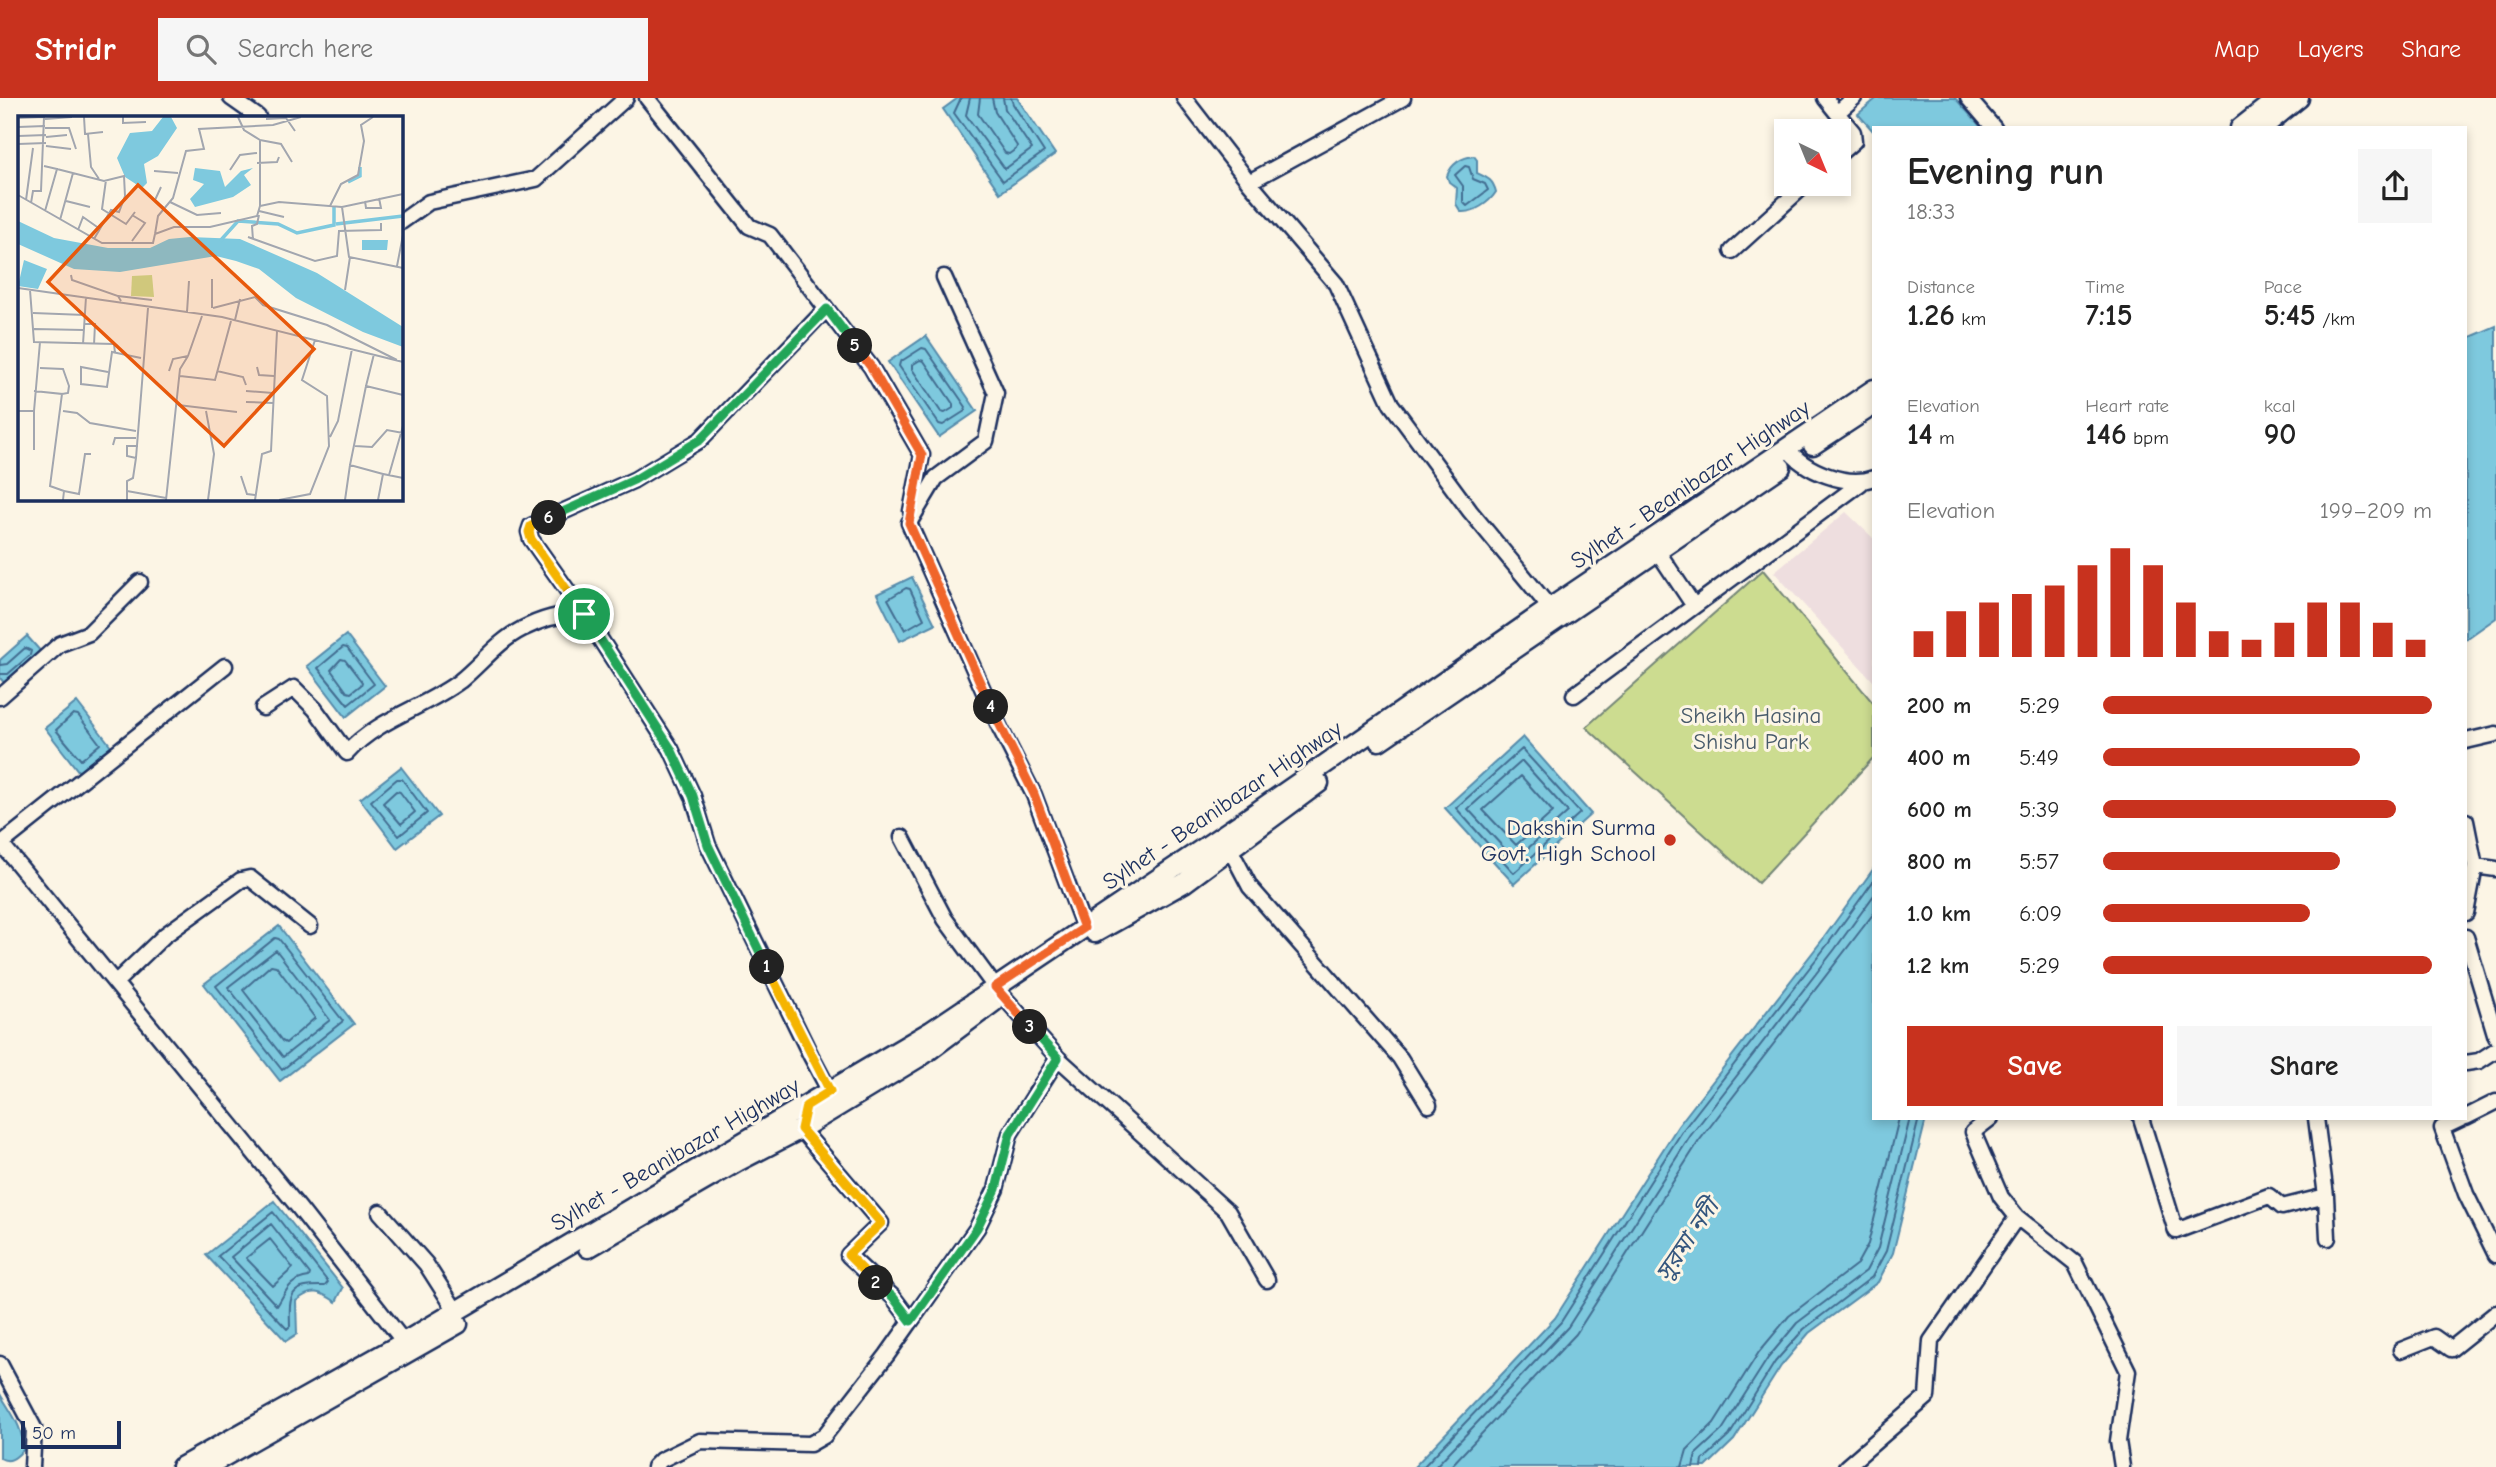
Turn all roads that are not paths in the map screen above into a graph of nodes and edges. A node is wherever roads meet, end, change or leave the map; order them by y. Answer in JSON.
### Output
{"nodes":[{"id":1,"x":231,"y":98,"type":"edge"},
{"id":2,"x":626,"y":98,"type":"edge"},
{"id":3,"x":647,"y":98,"type":"edge"},
{"id":4,"x":1184,"y":98,"type":"edge"},
{"id":5,"x":1403,"y":98,"type":"edge"},
{"id":6,"x":1825,"y":98,"type":"edge"},
{"id":7,"x":1854,"y":98,"type":"edge"},
{"id":8,"x":2278,"y":98,"type":"edge"},
{"id":9,"x":2299,"y":98,"type":"edge"},
{"id":10,"x":1976,"y":101,"type":"edge"},
{"id":11,"x":1837,"y":113,"type":"junction"},
{"id":12,"x":257,"y":116,"type":"edge"},
{"id":13,"x":1842,"y":119,"type":"edge"},
{"id":14,"x":1993,"y":126,"type":"edge"},
{"id":15,"x":2243,"y":126,"type":"edge"},
{"id":16,"x":2264,"y":126,"type":"edge"},
{"id":17,"x":1249,"y":183,"type":"junction"},
{"id":18,"x":1794,"y":196,"type":"edge"},
{"id":19,"x":402,"y":221,"type":"edge"},
{"id":20,"x":1732,"y":251,"type":"dead end"},
{"id":21,"x":944,"y":277,"type":"dead end"},
{"id":22,"x":827,"y":309,"type":"junction"},
{"id":23,"x":1872,"y":391,"type":"edge"},
{"id":24,"x":1872,"y":406,"type":"edge"},
{"id":25,"x":1791,"y":453,"type":"junction"},
{"id":26,"x":1868,"y":481,"type":"edge"},
{"id":27,"x":909,"y":523,"type":"junction"},
{"id":28,"x":1658,"y":552,"type":"junction"},
{"id":29,"x":140,"y":582,"type":"dead end"},
{"id":30,"x":1694,"y":606,"type":"junction"},
{"id":31,"x":1550,"y":608,"type":"junction"},
{"id":32,"x":584,"y":614,"type":"junction"},
{"id":33,"x":225,"y":666,"type":"dead end"},
{"id":34,"x":1574,"y":695,"type":"dead end"},
{"id":35,"x":0,"y":697,"type":"edge"},
{"id":36,"x":263,"y":708,"type":"dead end"},
{"id":37,"x":2496,"y":734,"type":"edge"},
{"id":38,"x":2467,"y":741,"type":"edge"},
{"id":39,"x":2467,"y":826,"type":"edge"},
{"id":40,"x":902,"y":837,"type":"dead end"},
{"id":41,"x":1,"y":843,"type":"edge"},
{"id":42,"x":1230,"y":849,"type":"junction"},
{"id":43,"x":2475,"y":866,"type":"junction"},
{"id":44,"x":2496,"y":869,"type":"edge"},
{"id":45,"x":2467,"y":909,"type":"edge"},
{"id":46,"x":310,"y":926,"type":"dead end"},
{"id":47,"x":1084,"y":928,"type":"junction"},
{"id":48,"x":2467,"y":940,"type":"edge"},
{"id":49,"x":115,"y":983,"type":"junction"},
{"id":50,"x":999,"y":991,"type":"junction"},
{"id":51,"x":2496,"y":1037,"type":"edge"},
{"id":52,"x":2496,"y":1050,"type":"edge"},
{"id":53,"x":1058,"y":1058,"type":"junction"},
{"id":54,"x":2467,"y":1063,"type":"edge"},
{"id":55,"x":830,"y":1091,"type":"junction"},
{"id":56,"x":2496,"y":1102,"type":"edge"},
{"id":57,"x":1429,"y":1105,"type":"dead end"},
{"id":58,"x":806,"y":1106,"type":"junction"},
{"id":59,"x":2467,"y":1116,"type":"edge"},
{"id":60,"x":1988,"y":1120,"type":"edge"},
{"id":61,"x":2142,"y":1120,"type":"edge"},
{"id":62,"x":2316,"y":1120,"type":"edge"},
{"id":63,"x":2460,"y":1120,"type":"edge"},
{"id":64,"x":801,"y":1129,"type":"junction"},
{"id":65,"x":2326,"y":1196,"type":"junction"},
{"id":66,"x":380,"y":1212,"type":"dead end"},
{"id":67,"x":2017,"y":1217,"type":"junction"},
{"id":68,"x":2328,"y":1238,"type":"dead end"},
{"id":69,"x":2496,"y":1255,"type":"edge"},
{"id":70,"x":1267,"y":1280,"type":"dead end"},
{"id":71,"x":456,"y":1311,"type":"junction"},
{"id":72,"x":2496,"y":1313,"type":"edge"},
{"id":73,"x":911,"y":1321,"type":"junction"},
{"id":74,"x":404,"y":1342,"type":"junction"},
{"id":75,"x":2401,"y":1350,"type":"dead end"},
{"id":76,"x":0,"y":1364,"type":"edge"},
{"id":77,"x":661,"y":1465,"type":"edge"},
{"id":78,"x":32,"y":1467,"type":"edge"},
{"id":79,"x":181,"y":1467,"type":"edge"},
{"id":80,"x":206,"y":1467,"type":"edge"},
{"id":81,"x":1846,"y":1467,"type":"edge"},
{"id":82,"x":2122,"y":1467,"type":"edge"}],
"edges":[{"from":1,"to":12,"type":"street"},
{"from":2,"to":19,"type":"street"},
{"from":3,"to":22,"type":"street"},
{"from":4,"to":17,"type":"street"},
{"from":5,"to":17,"type":"street"},
{"from":6,"to":11,"type":"street"},
{"from":7,"to":11,"type":"street"},
{"from":8,"to":15,"type":"main road"},
{"from":9,"to":16,"type":"main road"},
{"from":10,"to":14,"type":"street"},
{"from":11,"to":13,"type":"street"},
{"from":17,"to":31,"type":"street"},
{"from":18,"to":20,"type":"street"},
{"from":21,"to":27,"type":"street"},
{"from":22,"to":27,"type":"street"},
{"from":22,"to":32,"type":"street"},
{"from":23,"to":25,"type":"main road","name":"Sylhet - Beanibazar Highway"},
{"from":24,"to":25,"type":"main road","name":"Sylhet - Beanibazar Highway"},
{"from":25,"to":26,"type":"street"},
{"from":25,"to":28,"type":"main road","name":"Sylhet - Beanibazar Highway"},
{"from":25,"to":31,"type":"main road","name":"Sylhet - Beanibazar Highway"},
{"from":26,"to":30,"type":"street"},
{"from":27,"to":47,"type":"street"},
{"from":28,"to":30,"type":"street"},
{"from":28,"to":42,"type":"main road","name":"Sylhet - Beanibazar Highway"},
{"from":29,"to":35,"type":"street"},
{"from":30,"to":34,"type":"street"},
{"from":31,"to":47,"type":"main road","name":"Sylhet - Beanibazar Highway"},
{"from":32,"to":36,"type":"street"},
{"from":32,"to":55,"type":"street"},
{"from":33,"to":41,"type":"street"},
{"from":37,"to":38,"type":"street"},
{"from":39,"to":43,"type":"street"},
{"from":40,"to":50,"type":"street"},
{"from":41,"to":49,"type":"street"},
{"from":42,"to":50,"type":"main road","name":"Sylhet - Beanibazar Highway"},
{"from":42,"to":57,"type":"street"},
{"from":43,"to":44,"type":"street"},
{"from":43,"to":45,"type":"street"},
{"from":46,"to":49,"type":"street"},
{"from":47,"to":50,"type":"main road","name":"Sylhet - Beanibazar Highway"},
{"from":48,"to":51,"type":"street"},
{"from":49,"to":74,"type":"street"},
{"from":50,"to":53,"type":"street"},
{"from":50,"to":55,"type":"main road","name":"Sylhet - Beanibazar Highway"},
{"from":50,"to":64,"type":"main road","name":"Sylhet - Beanibazar Highway"},
{"from":52,"to":54,"type":"street"},
{"from":53,"to":70,"type":"street"},
{"from":53,"to":73,"type":"street"},
{"from":55,"to":58,"type":"main road","name":"Sylhet - Beanibazar Highway"},
{"from":56,"to":59,"type":"street"},
{"from":58,"to":64,"type":"street"},
{"from":58,"to":71,"type":"main road","name":"Sylhet - Beanibazar Highway"},
{"from":60,"to":67,"type":"street"},
{"from":61,"to":65,"type":"street"},
{"from":62,"to":65,"type":"street"},
{"from":63,"to":69,"type":"street"},
{"from":64,"to":73,"type":"street"},
{"from":64,"to":80,"type":"main road","name":"Sylhet - Beanibazar Highway"},
{"from":65,"to":68,"type":"street"},
{"from":66,"to":71,"type":"street"},
{"from":67,"to":81,"type":"street"},
{"from":67,"to":82,"type":"street"},
{"from":71,"to":74,"type":"main road","name":"Sylhet - Beanibazar Highway"},
{"from":72,"to":75,"type":"street"},
{"from":73,"to":77,"type":"street"},
{"from":74,"to":79,"type":"main road","name":"Sylhet - Beanibazar Highway"},
{"from":76,"to":78,"type":"street"}]}
